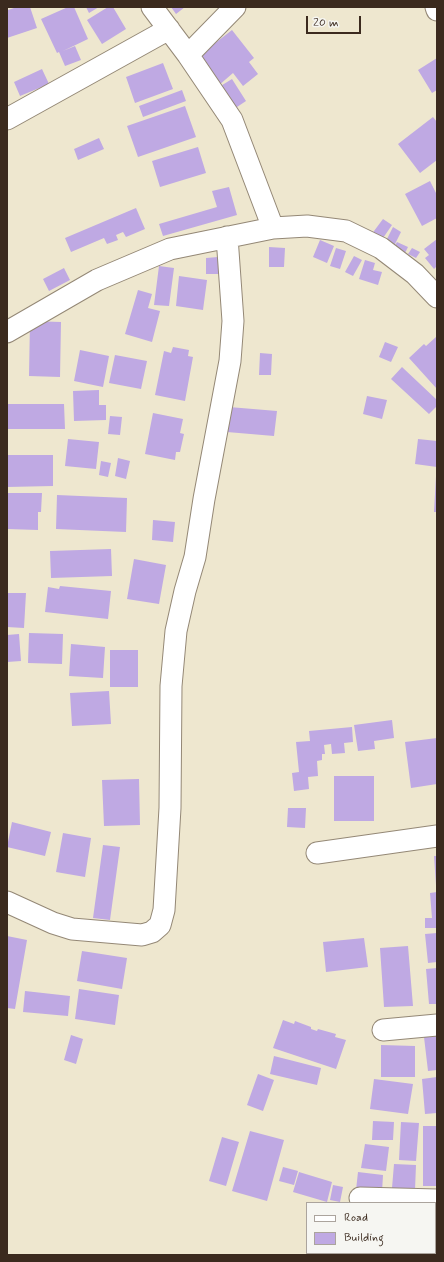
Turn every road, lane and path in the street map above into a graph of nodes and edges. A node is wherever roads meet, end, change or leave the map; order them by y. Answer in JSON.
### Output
{"nodes":[{"id":1,"x":152,"y":7,"type":"edge"},
{"id":2,"x":235,"y":7,"type":"edge"},
{"id":3,"x":436,"y":7,"type":"edge"},
{"id":4,"x":437,"y":10,"type":"edge"},
{"id":5,"x":169,"y":29,"type":"junction"},
{"id":6,"x":188,"y":54,"type":"junction"},
{"id":7,"x":7,"y":119,"type":"edge"},
{"id":8,"x":273,"y":228,"type":"junction"},
{"id":9,"x":227,"y":237,"type":"junction"},
{"id":10,"x":437,"y":297,"type":"edge"},
{"id":11,"x":7,"y":332,"type":"edge"},
{"id":12,"x":437,"y":836,"type":"edge"},
{"id":13,"x":317,"y":853,"type":"dead end"},
{"id":14,"x":7,"y":902,"type":"edge"},
{"id":15,"x":437,"y":1025,"type":"edge"},
{"id":16,"x":384,"y":1030,"type":"dead end"},
{"id":17,"x":360,"y":1198,"type":"dead end"},
{"id":18,"x":437,"y":1200,"type":"edge"}],
"edges":[{"from":1,"to":5,"type":"street"},
{"from":2,"to":6,"type":"street"},
{"from":3,"to":4,"type":"street"},
{"from":5,"to":6,"type":"street"},
{"from":5,"to":7,"type":"street"},
{"from":6,"to":8,"type":"street"},
{"from":8,"to":9,"type":"street"},
{"from":8,"to":10,"type":"street"},
{"from":9,"to":11,"type":"street"},
{"from":9,"to":14,"type":"street"},
{"from":12,"to":13,"type":"street"},
{"from":15,"to":16,"type":"street"},
{"from":17,"to":18,"type":"street"}]}
